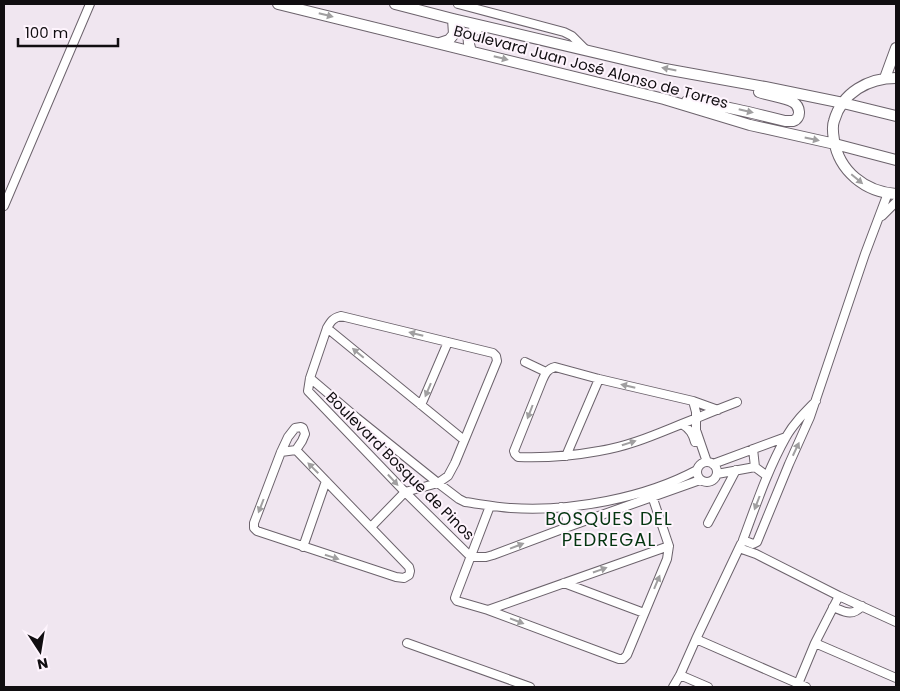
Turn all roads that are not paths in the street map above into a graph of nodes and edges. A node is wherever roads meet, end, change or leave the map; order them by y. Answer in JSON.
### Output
{"nodes":[{"id":1,"x":90,"y":4,"type":"edge"},
{"id":2,"x":278,"y":4,"type":"edge"},
{"id":3,"x":395,"y":4,"type":"edge"},
{"id":4,"x":458,"y":4,"type":"edge"},
{"id":5,"x":453,"y":19,"type":"junction"},
{"id":6,"x":481,"y":26,"type":"junction"},
{"id":7,"x":440,"y":43,"type":"junction"},
{"id":8,"x":896,"y":48,"type":"edge"},
{"id":9,"x":471,"y":51,"type":"junction"},
{"id":10,"x":587,"y":51,"type":"junction"},
{"id":11,"x":716,"y":78,"type":"junction"},
{"id":12,"x":885,"y":78,"type":"junction"},
{"id":13,"x":896,"y":78,"type":"edge"},
{"id":14,"x":664,"y":99,"type":"junction"},
{"id":15,"x":843,"y":103,"type":"junction"},
{"id":16,"x":896,"y":116,"type":"edge"},
{"id":17,"x":835,"y":144,"type":"junction"},
{"id":18,"x":896,"y":160,"type":"edge"},
{"id":19,"x":892,"y":193,"type":"edge"},
{"id":20,"x":896,"y":202,"type":"edge"},
{"id":21,"x":4,"y":206,"type":"edge"},
{"id":22,"x":877,"y":224,"type":"junction"},
{"id":23,"x":327,"y":328,"type":"junction"},
{"id":24,"x":448,"y":342,"type":"junction"},
{"id":25,"x":525,"y":362,"type":"dead end"},
{"id":26,"x":546,"y":372,"type":"junction"},
{"id":27,"x":310,"y":378,"type":"junction"},
{"id":28,"x":598,"y":379,"type":"junction"},
{"id":29,"x":816,"y":400,"type":"junction"},
{"id":30,"x":692,"y":402,"type":"junction"},
{"id":31,"x":737,"y":402,"type":"dead end"},
{"id":32,"x":422,"y":405,"type":"junction"},
{"id":33,"x":718,"y":410,"type":"junction"},
{"id":34,"x":357,"y":418,"type":"junction"},
{"id":35,"x":696,"y":418,"type":"junction"},
{"id":36,"x":682,"y":424,"type":"junction"},
{"id":37,"x":346,"y":430,"type":"junction"},
{"id":38,"x":786,"y":437,"type":"junction"},
{"id":39,"x":464,"y":440,"type":"junction"},
{"id":40,"x":752,"y":449,"type":"junction"},
{"id":41,"x":296,"y":450,"type":"junction"},
{"id":42,"x":281,"y":452,"type":"junction"},
{"id":43,"x":566,"y":456,"type":"junction"},
{"id":44,"x":705,"y":465,"type":"junction"},
{"id":45,"x":755,"y":467,"type":"junction"},
{"id":46,"x":736,"y":470,"type":"junction"},
{"id":47,"x":717,"y":474,"type":"junction"},
{"id":48,"x":767,"y":476,"type":"junction"},
{"id":49,"x":700,"y":480,"type":"junction"},
{"id":50,"x":326,"y":481,"type":"junction"},
{"id":51,"x":712,"y":481,"type":"junction"},
{"id":52,"x":438,"y":483,"type":"junction"},
{"id":53,"x":405,"y":492,"type":"junction"},
{"id":54,"x":725,"y":492,"type":"junction"},
{"id":55,"x":652,"y":493,"type":"junction"},
{"id":56,"x":490,"y":506,"type":"junction"},
{"id":57,"x":576,"y":506,"type":"junction"},
{"id":58,"x":561,"y":507,"type":"junction"},
{"id":59,"x":582,"y":521,"type":"junction"},
{"id":60,"x":708,"y":522,"type":"dead end"},
{"id":61,"x":371,"y":527,"type":"junction"},
{"id":62,"x":565,"y":528,"type":"junction"},
{"id":63,"x":743,"y":540,"type":"junction"},
{"id":64,"x":669,"y":546,"type":"junction"},
{"id":65,"x":302,"y":547,"type":"junction"},
{"id":66,"x":739,"y":548,"type":"junction"},
{"id":67,"x":471,"y":557,"type":"junction"},
{"id":68,"x":564,"y":583,"type":"junction"},
{"id":69,"x":839,"y":596,"type":"junction"},
{"id":70,"x":862,"y":606,"type":"junction"},
{"id":71,"x":832,"y":608,"type":"junction"},
{"id":72,"x":488,"y":610,"type":"junction"},
{"id":73,"x":644,"y":613,"type":"junction"},
{"id":74,"x":896,"y":622,"type":"edge"},
{"id":75,"x":696,"y":639,"type":"junction"},
{"id":76,"x":407,"y":642,"type":"dead end"},
{"id":77,"x":815,"y":643,"type":"junction"},
{"id":78,"x":680,"y":674,"type":"junction"},
{"id":79,"x":896,"y":678,"type":"edge"},
{"id":80,"x":521,"y":686,"type":"edge"},
{"id":81,"x":802,"y":686,"type":"edge"},
{"id":82,"x":530,"y":687,"type":"edge"},
{"id":83,"x":673,"y":687,"type":"edge"},
{"id":84,"x":708,"y":687,"type":"edge"}],
"edges":[{"from":1,"to":21,"type":"street"},
{"from":2,"to":7,"type":"main road","name":"Boulevard Juan José Alonso de Torres","one_way":true},
{"from":3,"to":5,"type":"main road","name":"Boulevard Juan José Alonso de Torres"},
{"from":4,"to":10,"type":"street"},
{"from":5,"to":6,"type":"main road","name":"Boulevard Juan José Alonso de Torres"},
{"from":5,"to":7,"type":"main road"},
{"from":6,"to":9,"type":"main road"},
{"from":6,"to":10,"type":"main road","name":"Boulevard Juan José Alonso de Torres"},
{"from":7,"to":9,"type":"main road","name":"Boulevard Juan José Alonso de Torres"},
{"from":8,"to":12,"type":"main road"},
{"from":9,"to":14,"type":"main road","name":"Boulevard Juan José Alonso de Torres","one_way":true},
{"from":11,"to":10,"type":"main road","name":"Boulevard Juan José Alonso de Torres","one_way":true},
{"from":14,"to":11,"type":"main road","one_way":true},
{"from":11,"to":15,"type":"main road","name":"Boulevard Juan José Alonso de Torres"},
{"from":12,"to":13,"type":"main road"},
{"from":12,"to":15,"type":"main road"},
{"from":14,"to":17,"type":"main road","name":"Boulevard Juan José Alonso de Torres","one_way":true},
{"from":15,"to":16,"type":"main road","name":"Boulevard Juan José Alonso de Torres"},
{"from":15,"to":17,"type":"main road"},
{"from":17,"to":18,"type":"main road","name":"Boulevard Juan José Alonso de Torres"},
{"from":17,"to":19,"type":"main road","one_way":true},
{"from":19,"to":22,"type":"street"},
{"from":20,"to":22,"type":"street"},
{"from":22,"to":29,"type":"street"},
{"from":24,"to":23,"type":"street","one_way":true},
{"from":23,"to":27,"type":"street"},
{"from":32,"to":23,"type":"street","one_way":true},
{"from":24,"to":32,"type":"street","one_way":true},
{"from":24,"to":39,"type":"street"},
{"from":25,"to":26,"type":"street"},
{"from":26,"to":28,"type":"street"},
{"from":26,"to":43,"type":"street","one_way":true},
{"from":27,"to":34,"type":"street","name":"Boulevard Bosque de Pinos"},
{"from":27,"to":37,"type":"street","name":"Boulevard Bosque de Pinos"},
{"from":30,"to":28,"type":"street","one_way":true},
{"from":28,"to":43,"type":"street"},
{"from":29,"to":38,"type":"street"},
{"from":63,"to":29,"type":"street","one_way":true},
{"from":30,"to":33,"type":"street"},
{"from":30,"to":35,"type":"street"},
{"from":31,"to":33,"type":"street"},
{"from":32,"to":39,"type":"street"},
{"from":33,"to":35,"type":"street"},
{"from":34,"to":37,"type":"street"},
{"from":34,"to":52,"type":"street","name":"Boulevard Bosque de Pinos"},
{"from":35,"to":36,"type":"street"},
{"from":35,"to":44,"type":"street"},
{"from":43,"to":36,"type":"street","one_way":true},
{"from":36,"to":44,"type":"street"},
{"from":37,"to":53,"type":"street","name":"Boulevard Bosque de Pinos","one_way":true},
{"from":38,"to":40,"type":"street","name":"Boulevard Bosque de Pinos"},
{"from":38,"to":48,"type":"street"},
{"from":39,"to":52,"type":"street"},
{"from":40,"to":44,"type":"street","name":"Boulevard Bosque de Pinos"},
{"from":40,"to":45,"type":"street"},
{"from":41,"to":42,"type":"street"},
{"from":41,"to":42,"type":"street"},
{"from":50,"to":41,"type":"street","one_way":true},
{"from":42,"to":65,"type":"street","one_way":true},
{"from":44,"to":47,"type":"street"},
{"from":44,"to":49,"type":"street"},
{"from":44,"to":55,"type":"street","name":"Boulevard Bosque de Pinos"},
{"from":45,"to":46,"type":"street"},
{"from":45,"to":48,"type":"street"},
{"from":46,"to":47,"type":"street"},
{"from":46,"to":54,"type":"street"},
{"from":47,"to":51,"type":"street"},
{"from":48,"to":63,"type":"street","one_way":true},
{"from":49,"to":51,"type":"street"},
{"from":49,"to":55,"type":"street","name":"Boulevard Bosque de Pinos"},
{"from":50,"to":61,"type":"street"},
{"from":50,"to":65,"type":"street"},
{"from":51,"to":54,"type":"street"},
{"from":52,"to":53,"type":"street"},
{"from":52,"to":56,"type":"street","name":"Boulevard Bosque de Pinos"},
{"from":53,"to":61,"type":"street"},
{"from":53,"to":67,"type":"street","name":"Boulevard Bosque de Pinos"},
{"from":54,"to":60,"type":"street"},
{"from":55,"to":57,"type":"street","name":"Boulevard Bosque de Pinos"},
{"from":55,"to":59,"type":"street","name":"Boulevard Bosque de Pinos"},
{"from":55,"to":64,"type":"street"},
{"from":56,"to":58,"type":"street","name":"Boulevard Bosque de Pinos"},
{"from":56,"to":67,"type":"street"},
{"from":57,"to":58,"type":"street","name":"Boulevard Bosque de Pinos"},
{"from":57,"to":59,"type":"street"},
{"from":58,"to":62,"type":"street"},
{"from":59,"to":62,"type":"street","name":"Boulevard Bosque de Pinos"},
{"from":65,"to":61,"type":"street","one_way":true},
{"from":67,"to":62,"type":"street","name":"Boulevard Bosque de Pinos","one_way":true},
{"from":63,"to":66,"type":"street"},
{"from":68,"to":64,"type":"street","one_way":true},
{"from":73,"to":64,"type":"street","one_way":true},
{"from":66,"to":69,"type":"street"},
{"from":66,"to":75,"type":"street"},
{"from":67,"to":72,"type":"street"},
{"from":68,"to":72,"type":"street"},
{"from":68,"to":73,"type":"street"},
{"from":69,"to":70,"type":"street"},
{"from":69,"to":71,"type":"street"},
{"from":70,"to":71,"type":"street"},
{"from":70,"to":74,"type":"street"},
{"from":71,"to":77,"type":"street"},
{"from":72,"to":73,"type":"street","one_way":true},
{"from":75,"to":78,"type":"street"},
{"from":75,"to":81,"type":"street"},
{"from":76,"to":80,"type":"street"},
{"from":77,"to":79,"type":"street"},
{"from":77,"to":81,"type":"street"},
{"from":78,"to":83,"type":"street"},
{"from":78,"to":84,"type":"street"},
{"from":80,"to":82,"type":"street"}]}
